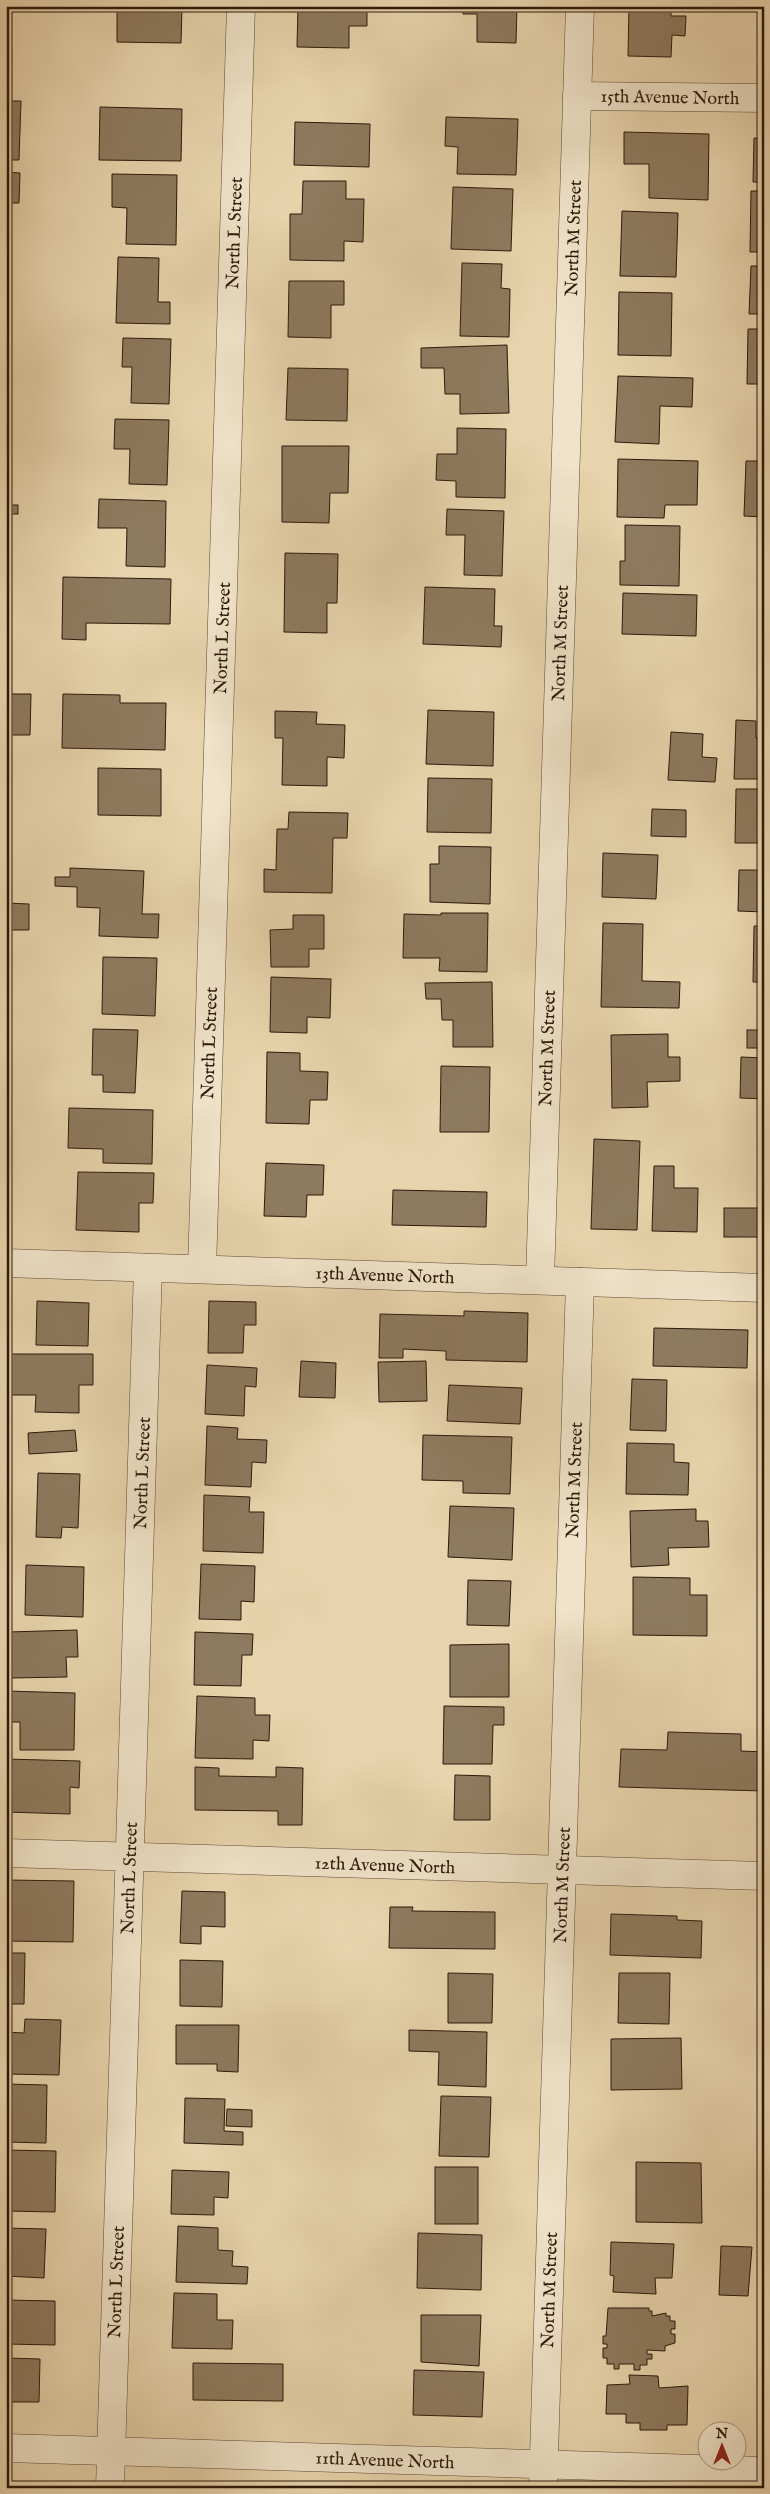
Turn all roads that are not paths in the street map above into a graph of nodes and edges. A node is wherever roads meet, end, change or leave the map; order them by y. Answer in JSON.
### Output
{"nodes":[{"id":1,"x":241,"y":6,"type":"edge"},
{"id":2,"x":580,"y":6,"type":"edge"},
{"id":3,"x":577,"y":96,"type":"junction"},
{"id":4,"x":764,"y":98,"type":"edge"},
{"id":5,"x":6,"y":1263,"type":"edge"},
{"id":6,"x":148,"y":1268,"type":"junction"},
{"id":7,"x":202,"y":1270,"type":"junction"},
{"id":8,"x":540,"y":1280,"type":"junction"},
{"id":9,"x":580,"y":1282,"type":"junction"},
{"id":10,"x":764,"y":1288,"type":"edge"},
{"id":11,"x":6,"y":1853,"type":"edge"},
{"id":12,"x":130,"y":1857,"type":"junction"},
{"id":13,"x":562,"y":1870,"type":"junction"},
{"id":14,"x":764,"y":1876,"type":"edge"},
{"id":15,"x":6,"y":2448,"type":"edge"},
{"id":16,"x":111,"y":2452,"type":"junction"},
{"id":17,"x":764,"y":2471,"type":"edge"},
{"id":18,"x":543,"y":2476,"type":"edge"},
{"id":19,"x":110,"y":2488,"type":"edge"}],
"edges":[{"from":1,"to":7,"type":"street","name":"North L Street"},
{"from":2,"to":3,"type":"street","name":"North M Street"},
{"from":3,"to":4,"type":"street","name":"15th Avenue North"},
{"from":3,"to":8,"type":"street","name":"North M Street"},
{"from":5,"to":6,"type":"street","name":"13th Avenue North"},
{"from":6,"to":7,"type":"street","name":"13th Avenue North"},
{"from":6,"to":12,"type":"street","name":"North L Street"},
{"from":7,"to":8,"type":"street","name":"13th Avenue North"},
{"from":8,"to":9,"type":"street","name":"13th Avenue North"},
{"from":9,"to":10,"type":"street","name":"13th Avenue North"},
{"from":9,"to":13,"type":"street","name":"North M Street"},
{"from":11,"to":12,"type":"street","name":"12th Avenue North"},
{"from":12,"to":13,"type":"street","name":"12th Avenue North"},
{"from":12,"to":16,"type":"street","name":"North L Street"},
{"from":13,"to":14,"type":"street","name":"12th Avenue North"},
{"from":13,"to":18,"type":"street","name":"North M Street"},
{"from":15,"to":16,"type":"street","name":"11th Avenue North"},
{"from":16,"to":18,"type":"street","name":"11th Avenue North"},
{"from":16,"to":19,"type":"street","name":"North L Street"},
{"from":17,"to":18,"type":"street","name":"11th Avenue North"}]}
